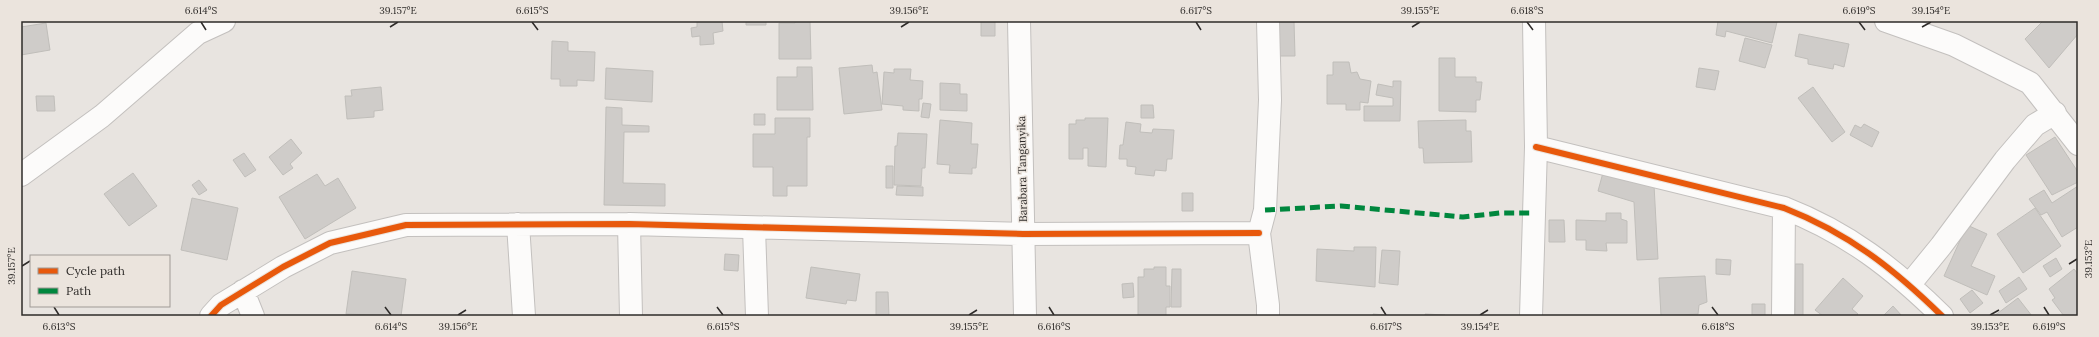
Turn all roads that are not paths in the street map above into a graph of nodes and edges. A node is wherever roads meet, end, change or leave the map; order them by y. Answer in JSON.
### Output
{"nodes":[{"id":1,"x":224,"y":21,"type":"edge"},
{"id":2,"x":1018,"y":21,"type":"edge"},
{"id":3,"x":1268,"y":21,"type":"edge"},
{"id":4,"x":1534,"y":21,"type":"edge"},
{"id":5,"x":1886,"y":21,"type":"edge"},
{"id":6,"x":197,"y":27,"type":"edge"},
{"id":7,"x":2064,"y":117,"type":"edge"},
{"id":8,"x":2078,"y":144,"type":"edge"},
{"id":9,"x":1536,"y":147,"type":"junction"},
{"id":10,"x":21,"y":175,"type":"edge"},
{"id":11,"x":1784,"y":208,"type":"junction"},
{"id":12,"x":518,"y":224,"type":"junction"},
{"id":13,"x":629,"y":224,"type":"junction"},
{"id":14,"x":754,"y":228,"type":"junction"},
{"id":15,"x":1260,"y":233,"type":"junction"},
{"id":16,"x":1023,"y":234,"type":"junction"},
{"id":17,"x":1910,"y":284,"type":"junction"},
{"id":18,"x":243,"y":291,"type":"junction"},
{"id":19,"x":211,"y":316,"type":"edge"},
{"id":20,"x":253,"y":316,"type":"edge"},
{"id":21,"x":524,"y":316,"type":"edge"},
{"id":22,"x":632,"y":316,"type":"edge"},
{"id":23,"x":756,"y":316,"type":"edge"},
{"id":24,"x":1025,"y":316,"type":"edge"},
{"id":25,"x":1268,"y":316,"type":"edge"},
{"id":26,"x":1531,"y":316,"type":"edge"},
{"id":27,"x":1783,"y":316,"type":"edge"},
{"id":28,"x":1942,"y":316,"type":"edge"}],
"edges":[{"from":1,"to":6,"type":"street"},
{"from":2,"to":16,"type":"street","name":"Barabara Tanganyika"},
{"from":3,"to":15,"type":"street"},
{"from":4,"to":9,"type":"street"},
{"from":5,"to":7,"type":"street"},
{"from":6,"to":10,"type":"street"},
{"from":7,"to":8,"type":"street"},
{"from":7,"to":17,"type":"street"},
{"from":9,"to":11,"type":"street"},
{"from":9,"to":26,"type":"street"},
{"from":11,"to":17,"type":"street"},
{"from":11,"to":27,"type":"street"},
{"from":12,"to":13,"type":"street"},
{"from":12,"to":18,"type":"street"},
{"from":12,"to":21,"type":"street"},
{"from":13,"to":14,"type":"street"},
{"from":13,"to":22,"type":"street"},
{"from":14,"to":16,"type":"street"},
{"from":14,"to":23,"type":"street"},
{"from":15,"to":16,"type":"street"},
{"from":15,"to":25,"type":"street"},
{"from":16,"to":24,"type":"street","name":"Barabara Tanganyika"},
{"from":17,"to":28,"type":"street"},
{"from":18,"to":19,"type":"street"},
{"from":18,"to":20,"type":"street"}]}
